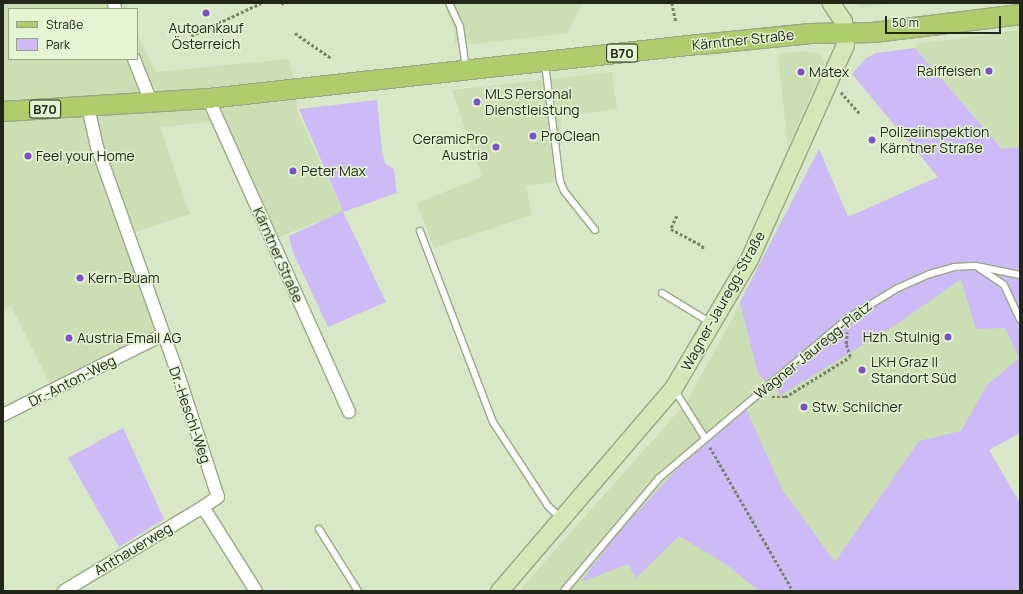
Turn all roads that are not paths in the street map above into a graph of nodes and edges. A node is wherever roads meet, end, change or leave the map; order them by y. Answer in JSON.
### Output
{"nodes":[{"id":1,"x":449,"y":3,"type":"edge"},
{"id":2,"x":831,"y":3,"type":"edge"},
{"id":3,"x":1020,"y":14,"type":"edge"},
{"id":4,"x":844,"y":33,"type":"junction"},
{"id":5,"x":134,"y":60,"type":"edge"},
{"id":6,"x":544,"y":62,"type":"junction"},
{"id":7,"x":466,"y":70,"type":"junction"},
{"id":8,"x":208,"y":98,"type":"junction"},
{"id":9,"x":152,"y":102,"type":"junction"},
{"id":10,"x":88,"y":107,"type":"junction"},
{"id":11,"x":3,"y":111,"type":"edge"},
{"id":12,"x":595,"y":230,"type":"dead end"},
{"id":13,"x":420,"y":231,"type":"dead end"},
{"id":14,"x":976,"y":266,"type":"junction"},
{"id":15,"x":1020,"y":276,"type":"edge"},
{"id":16,"x":662,"y":293,"type":"dead end"},
{"id":17,"x":1020,"y":318,"type":"edge"},
{"id":18,"x":712,"y":324,"type":"junction"},
{"id":19,"x":162,"y":335,"type":"junction"},
{"id":20,"x":673,"y":388,"type":"junction"},
{"id":21,"x":349,"y":412,"type":"dead end"},
{"id":22,"x":3,"y":416,"type":"edge"},
{"id":23,"x":705,"y":438,"type":"junction"},
{"id":24,"x":202,"y":507,"type":"junction"},
{"id":25,"x":562,"y":518,"type":"junction"},
{"id":26,"x":319,"y":529,"type":"dead end"},
{"id":27,"x":64,"y":591,"type":"edge"},
{"id":28,"x":256,"y":591,"type":"edge"},
{"id":29,"x":358,"y":591,"type":"edge"},
{"id":30,"x":499,"y":591,"type":"edge"},
{"id":31,"x":564,"y":591,"type":"edge"}],
"edges":[{"from":1,"to":7,"type":"lane"},
{"from":2,"to":4,"type":"main road"},
{"from":3,"to":4,"type":"main road","name":"Kärntner Straße","number":"B70"},
{"from":4,"to":6,"type":"main road","name":"Kärntner Straße","number":"B70"},
{"from":4,"to":18,"type":"main road","name":"Wagner-Jauregg-Straße"},
{"from":5,"to":9,"type":"street"},
{"from":6,"to":7,"type":"main road","name":"Kärntner Straße","number":"B70"},
{"from":6,"to":12,"type":"lane"},
{"from":7,"to":8,"type":"main road","name":"Kärntner Straße","number":"B70"},
{"from":8,"to":9,"type":"main road","name":"Kärntner Straße","number":"B70"},
{"from":8,"to":21,"type":"street","name":"Kärntner Straße"},
{"from":9,"to":10,"type":"main road","name":"Kärntner Straße","number":"B70"},
{"from":10,"to":11,"type":"main road","name":"Kärntner Straße","number":"B70"},
{"from":10,"to":19,"type":"street","name":"Dr.-Heschl-Weg"},
{"from":13,"to":25,"type":"lane"},
{"from":14,"to":15,"type":"lane","name":"Wagner-Jauregg-Platz"},
{"from":14,"to":17,"type":"lane"},
{"from":14,"to":23,"type":"lane","name":"Wagner-Jauregg-Platz"},
{"from":16,"to":18,"type":"lane"},
{"from":18,"to":20,"type":"main road","name":"Wagner-Jauregg-Straße"},
{"from":19,"to":22,"type":"street","name":"Dr.-Anton-Weg"},
{"from":19,"to":24,"type":"street","name":"Dr.-Heschl-Weg"},
{"from":20,"to":23,"type":"lane"},
{"from":20,"to":25,"type":"main road","name":"Wagner-Jauregg-Straße"},
{"from":23,"to":31,"type":"lane","name":"Wagner-Jauregg-Platz"},
{"from":24,"to":27,"type":"street","name":"Anthauerweg"},
{"from":24,"to":28,"type":"street"},
{"from":25,"to":30,"type":"main road","name":"Wagner-Jauregg-Straße"},
{"from":26,"to":29,"type":"lane"}]}
